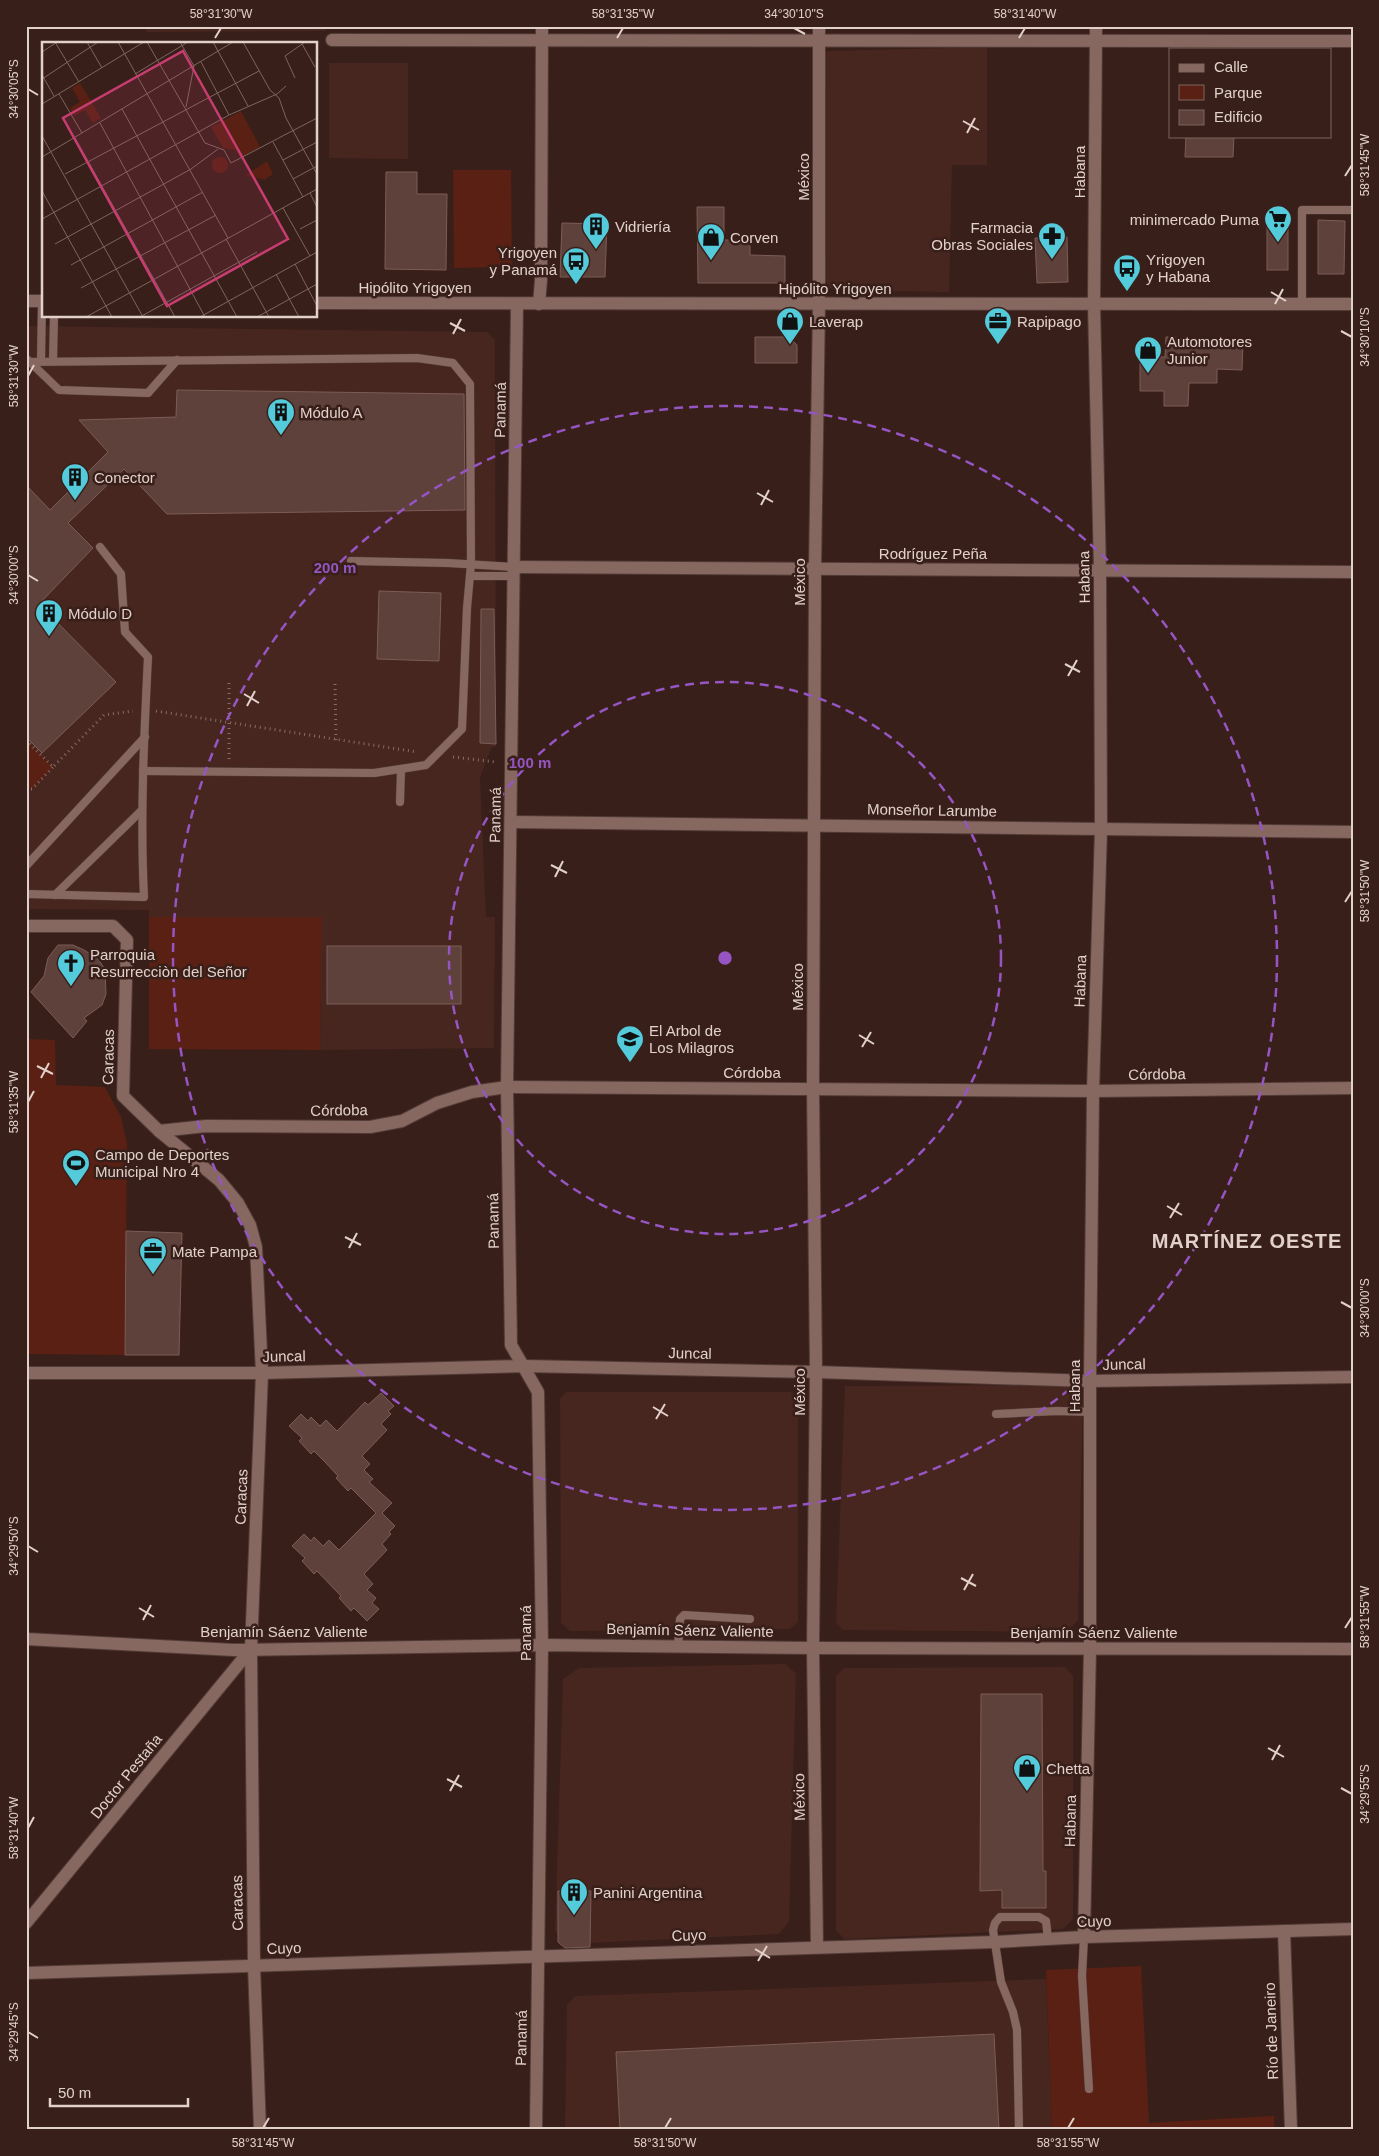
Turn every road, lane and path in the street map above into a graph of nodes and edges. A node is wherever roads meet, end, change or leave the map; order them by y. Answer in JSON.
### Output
{"nodes":[{"id":1,"x":542,"y":26,"type":"edge"},
{"id":2,"x":819,"y":26,"type":"edge"},
{"id":3,"x":1096,"y":26,"type":"edge"},
{"id":4,"x":332,"y":40,"type":"dead end"},
{"id":5,"x":542,"y":40,"type":"junction"},
{"id":6,"x":1096,"y":40,"type":"junction"},
{"id":7,"x":819,"y":41,"type":"junction"},
{"id":8,"x":1353,"y":42,"type":"edge"},
{"id":9,"x":1353,"y":210,"type":"edge"},
{"id":10,"x":26,"y":301,"type":"edge"},
{"id":11,"x":42,"y":301,"type":"edge"},
{"id":12,"x":318,"y":303,"type":"edge"},
{"id":13,"x":516,"y":304,"type":"junction"},
{"id":14,"x":539,"y":304,"type":"junction"},
{"id":15,"x":820,"y":304,"type":"junction"},
{"id":16,"x":1094,"y":304,"type":"junction"},
{"id":17,"x":1302,"y":304,"type":"junction"},
{"id":18,"x":1353,"y":304,"type":"edge"},
{"id":19,"x":42,"y":318,"type":"edge"},
{"id":20,"x":54,"y":318,"type":"edge"},
{"id":21,"x":177,"y":360,"type":"junction"},
{"id":22,"x":27,"y":361,"type":"edge"},
{"id":23,"x":41,"y":361,"type":"junction"},
{"id":24,"x":53,"y":361,"type":"junction"},
{"id":25,"x":100,"y":547,"type":"dead end"},
{"id":26,"x":351,"y":561,"type":"dead end"},
{"id":27,"x":471,"y":564,"type":"junction"},
{"id":28,"x":815,"y":568,"type":"junction"},
{"id":29,"x":1100,"y":570,"type":"junction"},
{"id":30,"x":513,"y":571,"type":"junction"},
{"id":31,"x":1353,"y":572,"type":"edge"},
{"id":32,"x":470,"y":576,"type":"junction"},
{"id":33,"x":229,"y":681,"type":"dead end"},
{"id":34,"x":335,"y":684,"type":"dead end"},
{"id":35,"x":146,"y":709,"type":"junction"},
{"id":36,"x":229,"y":723,"type":"junction"},
{"id":37,"x":145,"y":737,"type":"junction"},
{"id":38,"x":26,"y":740,"type":"edge"},
{"id":39,"x":336,"y":741,"type":"junction"},
{"id":40,"x":437,"y":754,"type":"junction"},
{"id":41,"x":512,"y":764,"type":"junction"},
{"id":42,"x":53,"y":767,"type":"junction"},
{"id":43,"x":401,"y":770,"type":"junction"},
{"id":44,"x":143,"y":771,"type":"junction"},
{"id":45,"x":229,"y":772,"type":"junction"},
{"id":46,"x":26,"y":789,"type":"edge"},
{"id":47,"x":400,"y":802,"type":"dead end"},
{"id":48,"x":142,"y":810,"type":"junction"},
{"id":49,"x":511,"y":822,"type":"junction"},
{"id":50,"x":814,"y":825,"type":"junction"},
{"id":51,"x":1101,"y":829,"type":"junction"},
{"id":52,"x":1353,"y":832,"type":"edge"},
{"id":53,"x":26,"y":866,"type":"edge"},
{"id":54,"x":26,"y":894,"type":"edge"},
{"id":55,"x":55,"y":895,"type":"junction"},
{"id":56,"x":26,"y":926,"type":"edge"},
{"id":57,"x":507,"y":1087,"type":"junction"},
{"id":58,"x":813,"y":1088,"type":"junction"},
{"id":59,"x":1353,"y":1088,"type":"edge"},
{"id":60,"x":1093,"y":1091,"type":"junction"},
{"id":61,"x":159,"y":1131,"type":"junction"},
{"id":62,"x":524,"y":1366,"type":"junction"},
{"id":63,"x":816,"y":1372,"type":"junction"},
{"id":64,"x":26,"y":1373,"type":"edge"},
{"id":65,"x":262,"y":1373,"type":"junction"},
{"id":66,"x":1353,"y":1377,"type":"edge"},
{"id":67,"x":1090,"y":1381,"type":"junction"},
{"id":68,"x":1090,"y":1412,"type":"junction"},
{"id":69,"x":996,"y":1414,"type":"dead end"},
{"id":70,"x":750,"y":1619,"type":"dead end"},
{"id":71,"x":26,"y":1639,"type":"edge"},
{"id":72,"x":542,"y":1645,"type":"junction"},
{"id":73,"x":678,"y":1646,"type":"junction"},
{"id":74,"x":813,"y":1648,"type":"junction"},
{"id":75,"x":1090,"y":1648,"type":"junction"},
{"id":76,"x":251,"y":1649,"type":"junction"},
{"id":77,"x":1353,"y":1649,"type":"edge"},
{"id":78,"x":26,"y":1923,"type":"edge"},
{"id":79,"x":1353,"y":1929,"type":"edge"},
{"id":80,"x":1284,"y":1931,"type":"junction"},
{"id":81,"x":1084,"y":1937,"type":"junction"},
{"id":82,"x":1048,"y":1939,"type":"junction"},
{"id":83,"x":995,"y":1942,"type":"junction"},
{"id":84,"x":817,"y":1947,"type":"junction"},
{"id":85,"x":538,"y":1956,"type":"junction"},
{"id":86,"x":254,"y":1965,"type":"junction"},
{"id":87,"x":26,"y":1973,"type":"edge"},
{"id":88,"x":1089,"y":2089,"type":"dead end"},
{"id":89,"x":260,"y":2130,"type":"edge"},
{"id":90,"x":536,"y":2130,"type":"edge"},
{"id":91,"x":1019,"y":2130,"type":"edge"},
{"id":92,"x":1291,"y":2130,"type":"edge"}],
"edges":[{"from":1,"to":5,"type":"street"},
{"from":2,"to":7,"type":"street","name":"México"},
{"from":3,"to":6,"type":"street","name":"Habana"},
{"from":4,"to":5,"type":"street"},
{"from":5,"to":7,"type":"street"},
{"from":5,"to":14,"type":"street"},
{"from":6,"to":7,"type":"street"},
{"from":6,"to":8,"type":"street"},
{"from":6,"to":16,"type":"street","name":"Habana"},
{"from":7,"to":15,"type":"street","name":"México"},
{"from":9,"to":17,"type":"lane"},
{"from":10,"to":11,"type":"street"},
{"from":12,"to":13,"type":"street","name":"Hipólito Yrigoyen"},
{"from":13,"to":14,"type":"street","name":"Hipólito Yrigoyen"},
{"from":13,"to":30,"type":"street","name":"Panamá"},
{"from":14,"to":15,"type":"street","name":"Hipólito Yrigoyen"},
{"from":15,"to":16,"type":"street","name":"Hipólito Yrigoyen"},
{"from":15,"to":28,"type":"street","name":"México"},
{"from":16,"to":17,"type":"street","name":"Hipólito Yrigoyen"},
{"from":16,"to":29,"type":"street","name":"Habana"},
{"from":17,"to":18,"type":"street","name":"Hipólito Yrigoyen"},
{"from":19,"to":23,"type":"lane"},
{"from":20,"to":24,"type":"lane"},
{"from":21,"to":22,"type":"lane"},
{"from":21,"to":24,"type":"lane"},
{"from":21,"to":27,"type":"lane"},
{"from":22,"to":23,"type":"lane"},
{"from":23,"to":24,"type":"lane"},
{"from":25,"to":35,"type":"lane"},
{"from":26,"to":27,"type":"lane"},
{"from":27,"to":30,"type":"lane"},
{"from":27,"to":32,"type":"lane"},
{"from":28,"to":29,"type":"street","name":"Rodríguez Peña"},
{"from":28,"to":30,"type":"street","name":"Rodríguez Peña"},
{"from":28,"to":50,"type":"street","name":"México"},
{"from":29,"to":31,"type":"street","name":"Rodríguez Peña"},
{"from":29,"to":51,"type":"street","name":"Habana"},
{"from":30,"to":32,"type":"lane"},
{"from":30,"to":41,"type":"street","name":"Panamá"},
{"from":32,"to":40,"type":"lane"},
{"from":33,"to":36,"type":"path"},
{"from":34,"to":39,"type":"path"},
{"from":35,"to":36,"type":"path"},
{"from":35,"to":37,"type":"lane"},
{"from":35,"to":42,"type":"path"},
{"from":36,"to":39,"type":"path"},
{"from":36,"to":45,"type":"path"},
{"from":37,"to":44,"type":"lane"},
{"from":37,"to":53,"type":"lane"},
{"from":38,"to":42,"type":"path"},
{"from":39,"to":40,"type":"path"},
{"from":40,"to":41,"type":"path"},
{"from":40,"to":43,"type":"lane"},
{"from":41,"to":49,"type":"street","name":"Panamá"},
{"from":42,"to":46,"type":"path"},
{"from":43,"to":45,"type":"lane"},
{"from":43,"to":47,"type":"lane"},
{"from":44,"to":45,"type":"lane"},
{"from":44,"to":48,"type":"lane"},
{"from":48,"to":55,"type":"lane"},
{"from":48,"to":55,"type":"lane"},
{"from":49,"to":50,"type":"street","name":"Monseñor Larumbe"},
{"from":49,"to":57,"type":"street","name":"Panamá"},
{"from":50,"to":51,"type":"street","name":"Monseñor Larumbe"},
{"from":50,"to":58,"type":"street","name":"México"},
{"from":51,"to":52,"type":"street","name":"Monseñor Larumbe"},
{"from":51,"to":60,"type":"street","name":"Habana"},
{"from":54,"to":55,"type":"lane"},
{"from":56,"to":61,"type":"street","name":"Caracas"},
{"from":57,"to":58,"type":"street","name":"Córdoba"},
{"from":57,"to":61,"type":"street","name":"Córdoba"},
{"from":57,"to":62,"type":"street","name":"Panamá"},
{"from":58,"to":60,"type":"street","name":"Córdoba"},
{"from":58,"to":63,"type":"street","name":"México"},
{"from":59,"to":60,"type":"street","name":"Córdoba"},
{"from":60,"to":67,"type":"street","name":"Habana"},
{"from":61,"to":65,"type":"street","name":"Caracas"},
{"from":62,"to":63,"type":"street","name":"Juncal"},
{"from":62,"to":65,"type":"street","name":"Juncal"},
{"from":62,"to":72,"type":"street","name":"Panamá"},
{"from":63,"to":67,"type":"street","name":"Juncal"},
{"from":63,"to":74,"type":"street","name":"México"},
{"from":64,"to":65,"type":"street","name":"Juncal"},
{"from":65,"to":76,"type":"street","name":"Caracas"},
{"from":66,"to":67,"type":"street","name":"Juncal"},
{"from":67,"to":68,"type":"street","name":"Habana"},
{"from":68,"to":69,"type":"lane"},
{"from":68,"to":75,"type":"street","name":"Habana"},
{"from":70,"to":73,"type":"lane"},
{"from":71,"to":76,"type":"street","name":"Benjamín Sáenz Valiente"},
{"from":72,"to":73,"type":"street","name":"Benjamín Sáenz Valiente"},
{"from":72,"to":76,"type":"street","name":"Benjamín Sáenz Valiente"},
{"from":72,"to":85,"type":"street","name":"Panamá"},
{"from":73,"to":74,"type":"street","name":"Benjamín Sáenz Valiente"},
{"from":74,"to":75,"type":"street","name":"Benjamín Sáenz Valiente"},
{"from":74,"to":84,"type":"street","name":"México"},
{"from":75,"to":77,"type":"street","name":"Benjamín Sáenz Valiente"},
{"from":75,"to":81,"type":"street","name":"Habana"},
{"from":76,"to":78,"type":"street","name":"Doctor Pestaña"},
{"from":76,"to":86,"type":"street","name":"Caracas"},
{"from":79,"to":80,"type":"street","name":"Cuyo"},
{"from":80,"to":81,"type":"street","name":"Cuyo"},
{"from":80,"to":92,"type":"street","name":"Río de Janeiro"},
{"from":81,"to":82,"type":"street","name":"Cuyo"},
{"from":81,"to":88,"type":"lane"},
{"from":82,"to":83,"type":"street","name":"Cuyo"},
{"from":82,"to":83,"type":"lane"},
{"from":83,"to":84,"type":"street","name":"Cuyo"},
{"from":83,"to":91,"type":"lane"},
{"from":84,"to":85,"type":"street","name":"Cuyo"},
{"from":85,"to":86,"type":"street","name":"Cuyo"},
{"from":85,"to":90,"type":"street","name":"Panamá"},
{"from":86,"to":87,"type":"street","name":"Cuyo"},
{"from":86,"to":89,"type":"street","name":"Caracas"}]}
